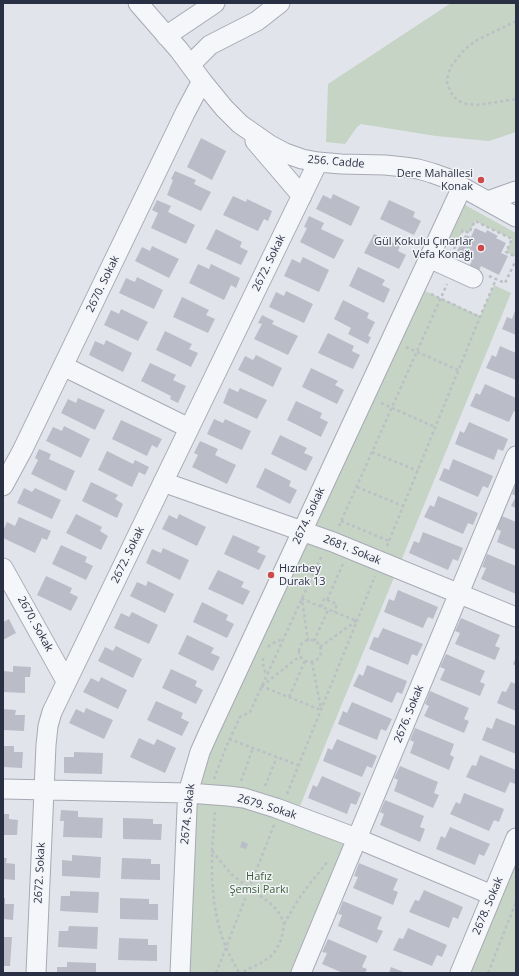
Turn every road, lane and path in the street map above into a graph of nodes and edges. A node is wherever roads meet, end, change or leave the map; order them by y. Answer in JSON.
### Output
{"nodes":[{"id":1,"x":138,"y":3,"type":"edge"},
{"id":2,"x":214,"y":3,"type":"edge"},
{"id":3,"x":280,"y":3,"type":"edge"},
{"id":4,"x":516,"y":20,"type":"edge"},
{"id":5,"x":166,"y":36,"type":"junction"},
{"id":6,"x":190,"y":65,"type":"junction"},
{"id":7,"x":202,"y":81,"type":"junction"},
{"id":8,"x":516,"y":99,"type":"edge"},
{"id":9,"x":240,"y":124,"type":"junction"},
{"id":10,"x":318,"y":162,"type":"junction"},
{"id":11,"x":462,"y":187,"type":"junction"},
{"id":12,"x":516,"y":191,"type":"edge"},
{"id":13,"x":302,"y":196,"type":"junction"},
{"id":14,"x":488,"y":201,"type":"junction"},
{"id":15,"x":516,"y":217,"type":"edge"},
{"id":16,"x":516,"y":257,"type":"edge"},
{"id":17,"x":516,"y":260,"type":"edge"},
{"id":18,"x":443,"y":264,"type":"junction"},
{"id":19,"x":473,"y":278,"type":"joint"},
{"id":20,"x":496,"y":280,"type":"junction"},
{"id":21,"x":430,"y":294,"type":"dead end"},
{"id":22,"x":440,"y":298,"type":"junction"},
{"id":23,"x":480,"y":317,"type":"junction"},
{"id":24,"x":400,"y":345,"type":"dead end"},
{"id":25,"x":417,"y":352,"type":"junction"},
{"id":26,"x":63,"y":366,"type":"junction"},
{"id":27,"x":458,"y":370,"type":"junction"},
{"id":28,"x":380,"y":403,"type":"dead end"},
{"id":29,"x":392,"y":408,"type":"junction"},
{"id":30,"x":435,"y":427,"type":"junction"},
{"id":31,"x":189,"y":428,"type":"junction"},
{"id":32,"x":372,"y":452,"type":"junction"},
{"id":33,"x":516,"y":456,"type":"edge"},
{"id":34,"x":418,"y":471,"type":"junction"},
{"id":35,"x":163,"y":482,"type":"junction"},
{"id":36,"x":3,"y":486,"type":"edge"},
{"id":37,"x":357,"y":487,"type":"junction"},
{"id":38,"x":403,"y":506,"type":"junction"},
{"id":39,"x":342,"y":521,"type":"junction"},
{"id":40,"x":302,"y":531,"type":"junction"},
{"id":41,"x":334,"y":534,"type":"junction"},
{"id":42,"x":389,"y":541,"type":"junction"},
{"id":43,"x":349,"y":548,"type":"junction"},
{"id":44,"x":381,"y":562,"type":"junction"},
{"id":45,"x":3,"y":568,"type":"edge"},
{"id":46,"x":458,"y":594,"type":"junction"},
{"id":47,"x":302,"y":599,"type":"junction"},
{"id":48,"x":327,"y":600,"type":"junction"},
{"id":49,"x":321,"y":607,"type":"junction"},
{"id":50,"x":328,"y":610,"type":"junction"},
{"id":51,"x":334,"y":612,"type":"junction"},
{"id":52,"x":516,"y":617,"type":"edge"},
{"id":53,"x":357,"y":621,"type":"junction"},
{"id":54,"x":284,"y":639,"type":"junction"},
{"id":55,"x":308,"y":641,"type":"junction"},
{"id":56,"x":314,"y":642,"type":"junction"},
{"id":57,"x":320,"y":646,"type":"junction"},
{"id":58,"x":300,"y":656,"type":"junction"},
{"id":59,"x":305,"y":661,"type":"junction"},
{"id":60,"x":312,"y":662,"type":"junction"},
{"id":61,"x":267,"y":675,"type":"junction"},
{"id":62,"x":66,"y":681,"type":"junction"},
{"id":63,"x":261,"y":686,"type":"junction"},
{"id":64,"x":289,"y":697,"type":"junction"},
{"id":65,"x":321,"y":710,"type":"junction"},
{"id":66,"x":230,"y":739,"type":"junction"},
{"id":67,"x":253,"y":748,"type":"junction"},
{"id":68,"x":277,"y":757,"type":"junction"},
{"id":69,"x":298,"y":765,"type":"junction"},
{"id":70,"x":213,"y":785,"type":"dead end"},
{"id":71,"x":238,"y":787,"type":"dead end"},
{"id":72,"x":3,"y":789,"type":"edge"},
{"id":73,"x":44,"y":790,"type":"junction"},
{"id":74,"x":188,"y":793,"type":"junction"},
{"id":75,"x":262,"y":793,"type":"dead end"},
{"id":76,"x":280,"y":809,"type":"junction"},
{"id":77,"x":215,"y":811,"type":"dead end"},
{"id":78,"x":516,"y":838,"type":"edge"},
{"id":79,"x":357,"y":839,"type":"junction"},
{"id":80,"x":212,"y":851,"type":"junction"},
{"id":81,"x":330,"y":859,"type":"dead end"},
{"id":82,"x":249,"y":889,"type":"junction"},
{"id":83,"x":492,"y":896,"type":"junction"},
{"id":84,"x":516,"y":902,"type":"edge"},
{"id":85,"x":284,"y":924,"type":"junction"},
{"id":86,"x":226,"y":948,"type":"junction"},
{"id":87,"x":36,"y":973,"type":"edge"},
{"id":88,"x":180,"y":973,"type":"edge"},
{"id":89,"x":216,"y":973,"type":"edge"},
{"id":90,"x":240,"y":973,"type":"edge"},
{"id":91,"x":301,"y":973,"type":"edge"},
{"id":92,"x":460,"y":973,"type":"edge"},
{"id":93,"x":488,"y":973,"type":"edge"}],
"edges":[{"from":1,"to":5,"type":"street","name":"256. Cadde"},
{"from":2,"to":5,"type":"street"},
{"from":3,"to":6,"type":"street"},
{"from":4,"to":8,"type":"path"},
{"from":5,"to":6,"type":"street","name":"256. Cadde"},
{"from":6,"to":7,"type":"street","name":"256. Cadde"},
{"from":7,"to":9,"type":"street","name":"256. Cadde"},
{"from":7,"to":26,"type":"street","name":"2670. Sokak"},
{"from":9,"to":10,"type":"street","name":"256. Cadde"},
{"from":9,"to":13,"type":"street"},
{"from":10,"to":11,"type":"street","name":"256. Cadde"},
{"from":10,"to":13,"type":"street","name":"2672. Sokak"},
{"from":11,"to":14,"type":"street","name":"256. Cadde"},
{"from":11,"to":18,"type":"street","name":"2674. Sokak"},
{"from":12,"to":14,"type":"street"},
{"from":13,"to":31,"type":"street","name":"2672. Sokak"},
{"from":14,"to":15,"type":"street","name":"256. Cadde"},
{"from":16,"to":18,"type":"path"},
{"from":17,"to":20,"type":"path"},
{"from":18,"to":19,"type":"street"},
{"from":18,"to":22,"type":"path"},
{"from":18,"to":40,"type":"street","name":"2674. Sokak"},
{"from":19,"to":20,"type":"path"},
{"from":20,"to":23,"type":"path"},
{"from":21,"to":22,"type":"path"},
{"from":22,"to":23,"type":"path"},
{"from":22,"to":25,"type":"path"},
{"from":23,"to":27,"type":"path"},
{"from":24,"to":25,"type":"path"},
{"from":25,"to":27,"type":"path"},
{"from":25,"to":29,"type":"path"},
{"from":26,"to":31,"type":"street"},
{"from":26,"to":36,"type":"street","name":"2670. Sokak"},
{"from":27,"to":30,"type":"path"},
{"from":28,"to":29,"type":"path"},
{"from":29,"to":30,"type":"path"},
{"from":29,"to":32,"type":"path"},
{"from":30,"to":34,"type":"path"},
{"from":31,"to":35,"type":"street","name":"2672. Sokak"},
{"from":32,"to":34,"type":"path"},
{"from":32,"to":37,"type":"path"},
{"from":33,"to":46,"type":"street","name":"2676. Sokak"},
{"from":34,"to":38,"type":"path"},
{"from":35,"to":40,"type":"street","name":"2681. Sokak"},
{"from":35,"to":62,"type":"street","name":"2672. Sokak"},
{"from":37,"to":38,"type":"path"},
{"from":37,"to":39,"type":"path"},
{"from":38,"to":42,"type":"path"},
{"from":39,"to":41,"type":"path"},
{"from":39,"to":42,"type":"path"},
{"from":40,"to":41,"type":"street","name":"2681. Sokak"},
{"from":40,"to":74,"type":"street","name":"2674. Sokak"},
{"from":41,"to":43,"type":"street","name":"2681. Sokak"},
{"from":41,"to":47,"type":"path"},
{"from":42,"to":44,"type":"path"},
{"from":43,"to":44,"type":"street","name":"2681. Sokak"},
{"from":43,"to":48,"type":"path"},
{"from":44,"to":46,"type":"street","name":"2681. Sokak"},
{"from":44,"to":53,"type":"path"},
{"from":45,"to":62,"type":"street","name":"2670. Sokak"},
{"from":46,"to":52,"type":"street","name":"2681. Sokak"},
{"from":46,"to":79,"type":"street","name":"2676. Sokak"},
{"from":47,"to":49,"type":"path"},
{"from":47,"to":54,"type":"path"},
{"from":47,"to":55,"type":"path"},
{"from":48,"to":49,"type":"path"},
{"from":48,"to":51,"type":"path"},
{"from":49,"to":50,"type":"path"},
{"from":50,"to":51,"type":"path"},
{"from":50,"to":56,"type":"path"},
{"from":51,"to":53,"type":"path"},
{"from":53,"to":57,"type":"path"},
{"from":53,"to":65,"type":"path"},
{"from":54,"to":61,"type":"path"},
{"from":54,"to":61,"type":"path"},
{"from":55,"to":56,"type":"path"},
{"from":55,"to":58,"type":"path"},
{"from":56,"to":57,"type":"path"},
{"from":57,"to":60,"type":"path"},
{"from":58,"to":59,"type":"path"},
{"from":58,"to":63,"type":"path"},
{"from":59,"to":60,"type":"path"},
{"from":59,"to":64,"type":"path"},
{"from":60,"to":65,"type":"path"},
{"from":61,"to":63,"type":"path"},
{"from":62,"to":73,"type":"street","name":"2672. Sokak"},
{"from":63,"to":64,"type":"path"},
{"from":63,"to":66,"type":"path"},
{"from":64,"to":65,"type":"path"},
{"from":65,"to":69,"type":"path"},
{"from":66,"to":67,"type":"path"},
{"from":66,"to":70,"type":"path"},
{"from":67,"to":68,"type":"path"},
{"from":67,"to":71,"type":"path"},
{"from":68,"to":69,"type":"path"},
{"from":68,"to":75,"type":"path"},
{"from":69,"to":76,"type":"path"},
{"from":72,"to":73,"type":"street","name":"2679. Sokak"},
{"from":73,"to":74,"type":"street","name":"2679. Sokak"},
{"from":73,"to":87,"type":"street","name":"2672. Sokak"},
{"from":74,"to":76,"type":"street","name":"2679. Sokak"},
{"from":74,"to":88,"type":"street","name":"2674. Sokak"},
{"from":76,"to":79,"type":"street","name":"2679. Sokak"},
{"from":76,"to":82,"type":"path"},
{"from":77,"to":80,"type":"path"},
{"from":78,"to":83,"type":"street","name":"2678. Sokak"},
{"from":79,"to":83,"type":"street","name":"2679. Sokak"},
{"from":79,"to":91,"type":"street","name":"2676. Sokak"},
{"from":80,"to":82,"type":"path"},
{"from":80,"to":86,"type":"path"},
{"from":81,"to":85,"type":"path"},
{"from":82,"to":85,"type":"path"},
{"from":82,"to":86,"type":"path"},
{"from":83,"to":92,"type":"street","name":"2678. Sokak"},
{"from":84,"to":93,"type":"path"},
{"from":85,"to":90,"type":"path"},
{"from":86,"to":89,"type":"path"},
{"from":86,"to":90,"type":"path"}]}
